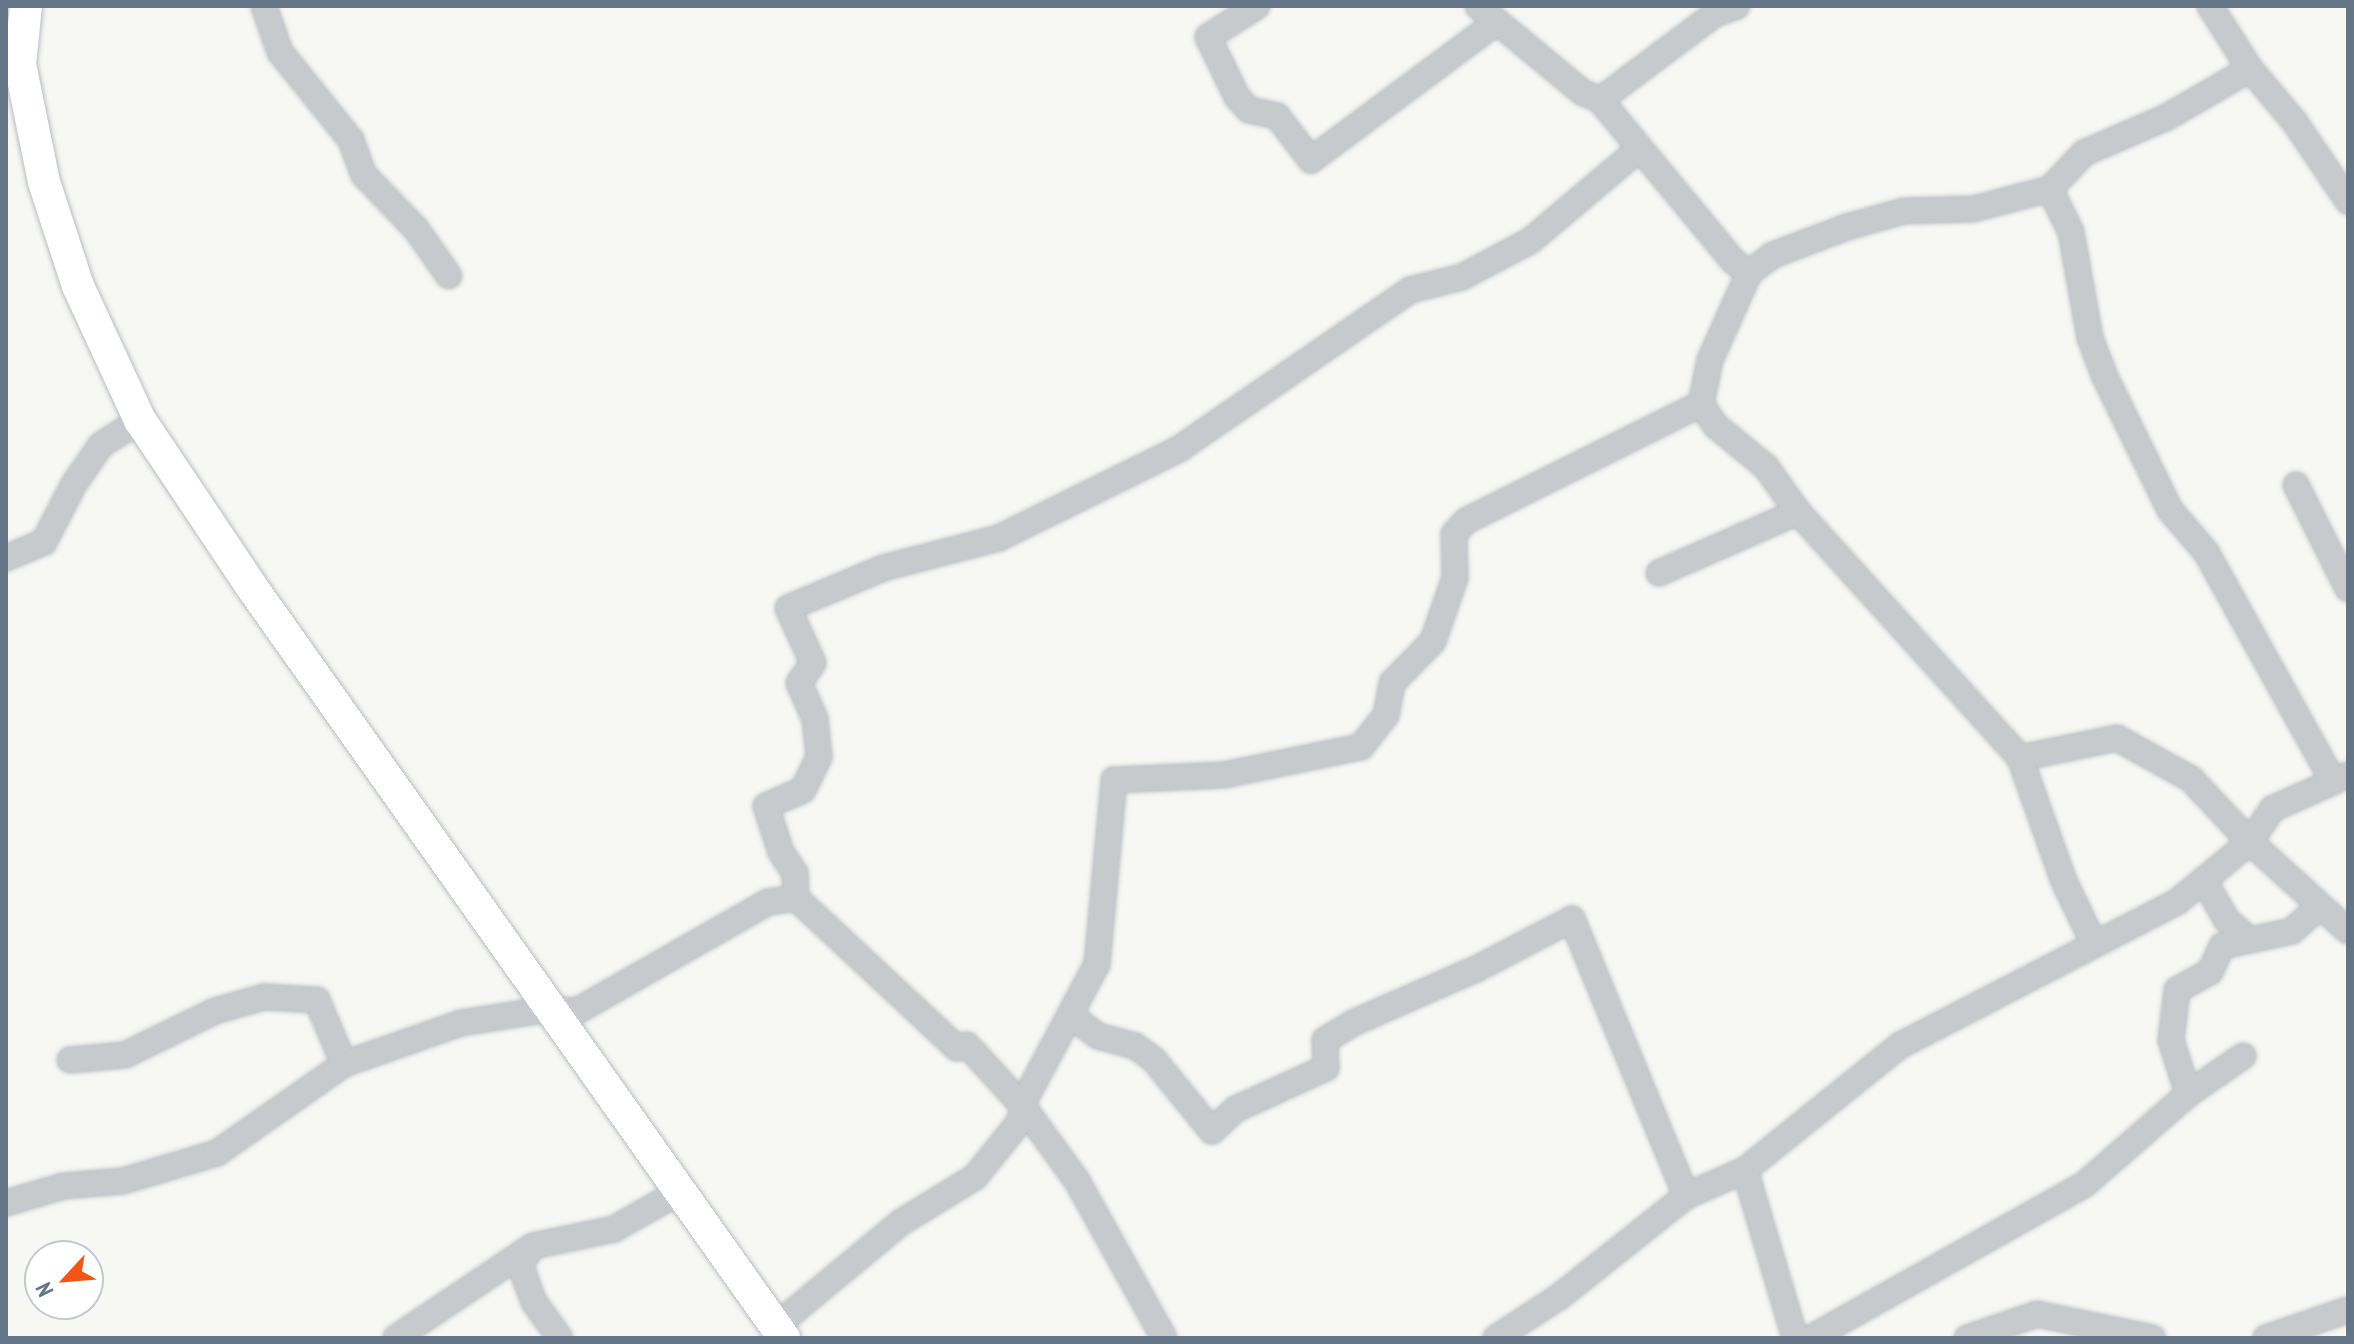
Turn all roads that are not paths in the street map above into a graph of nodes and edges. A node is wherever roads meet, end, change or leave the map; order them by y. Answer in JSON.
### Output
{"nodes":[{"id":1,"x":26,"y":6,"type":"edge"},
{"id":2,"x":264,"y":6,"type":"edge"},
{"id":3,"x":1257,"y":6,"type":"edge"},
{"id":4,"x":1737,"y":6,"type":"edge"},
{"id":5,"x":2210,"y":6,"type":"edge"},
{"id":6,"x":1486,"y":15,"type":"edge"},
{"id":7,"x":13,"y":65,"type":"edge"},
{"id":8,"x":2250,"y":69,"type":"junction"},
{"id":9,"x":1600,"y":100,"type":"junction"},
{"id":10,"x":1638,"y":150,"type":"junction"},
{"id":11,"x":2050,"y":189,"type":"junction"},
{"id":12,"x":2348,"y":201,"type":"edge"},
{"id":13,"x":1749,"y":273,"type":"junction"},
{"id":14,"x":449,"y":276,"type":"dead end"},
{"id":15,"x":1701,"y":404,"type":"junction"},
{"id":16,"x":140,"y":420,"type":"junction"},
{"id":17,"x":2296,"y":485,"type":"dead end"},
{"id":18,"x":1798,"y":512,"type":"junction"},
{"id":19,"x":6,"y":558,"type":"edge"},
{"id":20,"x":1659,"y":573,"type":"dead end"},
{"id":21,"x":2348,"y":589,"type":"edge"},
{"id":22,"x":2020,"y":758,"type":"junction"},
{"id":23,"x":2341,"y":778,"type":"edge"},
{"id":24,"x":2250,"y":842,"type":"junction"},
{"id":25,"x":2204,"y":880,"type":"junction"},
{"id":26,"x":796,"y":898,"type":"junction"},
{"id":27,"x":2316,"y":902,"type":"junction"},
{"id":28,"x":2348,"y":931,"type":"edge"},
{"id":29,"x":2248,"y":939,"type":"junction"},
{"id":30,"x":2093,"y":942,"type":"junction"},
{"id":31,"x":549,"y":1009,"type":"junction"},
{"id":32,"x":1070,"y":1015,"type":"junction"},
{"id":33,"x":2243,"y":1056,"type":"dead end"},
{"id":34,"x":70,"y":1060,"type":"dead end"},
{"id":35,"x":344,"y":1064,"type":"junction"},
{"id":36,"x":2188,"y":1094,"type":"junction"},
{"id":37,"x":1022,"y":1105,"type":"junction"},
{"id":38,"x":1745,"y":1170,"type":"junction"},
{"id":39,"x":679,"y":1192,"type":"junction"},
{"id":40,"x":1686,"y":1196,"type":"junction"},
{"id":41,"x":6,"y":1203,"type":"edge"},
{"id":42,"x":533,"y":1246,"type":"junction"},
{"id":43,"x":2348,"y":1310,"type":"edge"},
{"id":44,"x":780,"y":1332,"type":"edge"},
{"id":45,"x":396,"y":1338,"type":"edge"},
{"id":46,"x":560,"y":1338,"type":"edge"},
{"id":47,"x":1164,"y":1338,"type":"edge"},
{"id":48,"x":1496,"y":1338,"type":"edge"},
{"id":49,"x":1795,"y":1338,"type":"edge"},
{"id":50,"x":1811,"y":1338,"type":"edge"},
{"id":51,"x":1967,"y":1338,"type":"edge"},
{"id":52,"x":2153,"y":1338,"type":"edge"},
{"id":53,"x":2266,"y":1338,"type":"edge"}],
"edges":[{"from":1,"to":7,"type":"main road"},
{"from":2,"to":14,"type":"street"},
{"from":3,"to":6,"type":"street"},
{"from":4,"to":9,"type":"street"},
{"from":5,"to":8,"type":"street"},
{"from":6,"to":9,"type":"street"},
{"from":7,"to":16,"type":"main road"},
{"from":8,"to":11,"type":"street"},
{"from":8,"to":12,"type":"street"},
{"from":9,"to":10,"type":"street"},
{"from":10,"to":13,"type":"street"},
{"from":10,"to":26,"type":"street"},
{"from":11,"to":13,"type":"street"},
{"from":11,"to":23,"type":"street"},
{"from":13,"to":15,"type":"street"},
{"from":15,"to":18,"type":"street"},
{"from":15,"to":32,"type":"street"},
{"from":16,"to":19,"type":"street"},
{"from":16,"to":31,"type":"main road"},
{"from":17,"to":21,"type":"street"},
{"from":18,"to":20,"type":"street"},
{"from":18,"to":22,"type":"street"},
{"from":22,"to":24,"type":"street"},
{"from":22,"to":30,"type":"street"},
{"from":23,"to":24,"type":"street"},
{"from":24,"to":25,"type":"street"},
{"from":24,"to":27,"type":"street"},
{"from":25,"to":29,"type":"street"},
{"from":25,"to":30,"type":"street"},
{"from":26,"to":31,"type":"street"},
{"from":26,"to":37,"type":"street"},
{"from":27,"to":28,"type":"street"},
{"from":27,"to":29,"type":"street"},
{"from":29,"to":36,"type":"street"},
{"from":30,"to":38,"type":"street"},
{"from":31,"to":35,"type":"street"},
{"from":31,"to":39,"type":"main road"},
{"from":32,"to":37,"type":"street"},
{"from":32,"to":40,"type":"street"},
{"from":33,"to":36,"type":"street"},
{"from":34,"to":35,"type":"street"},
{"from":35,"to":41,"type":"street"},
{"from":36,"to":50,"type":"street"},
{"from":37,"to":44,"type":"street"},
{"from":37,"to":47,"type":"street"},
{"from":38,"to":40,"type":"street"},
{"from":38,"to":49,"type":"street"},
{"from":39,"to":42,"type":"street"},
{"from":39,"to":44,"type":"main road"},
{"from":40,"to":48,"type":"street"},
{"from":42,"to":45,"type":"street"},
{"from":42,"to":46,"type":"street"},
{"from":43,"to":53,"type":"street"},
{"from":51,"to":52,"type":"street"}]}
